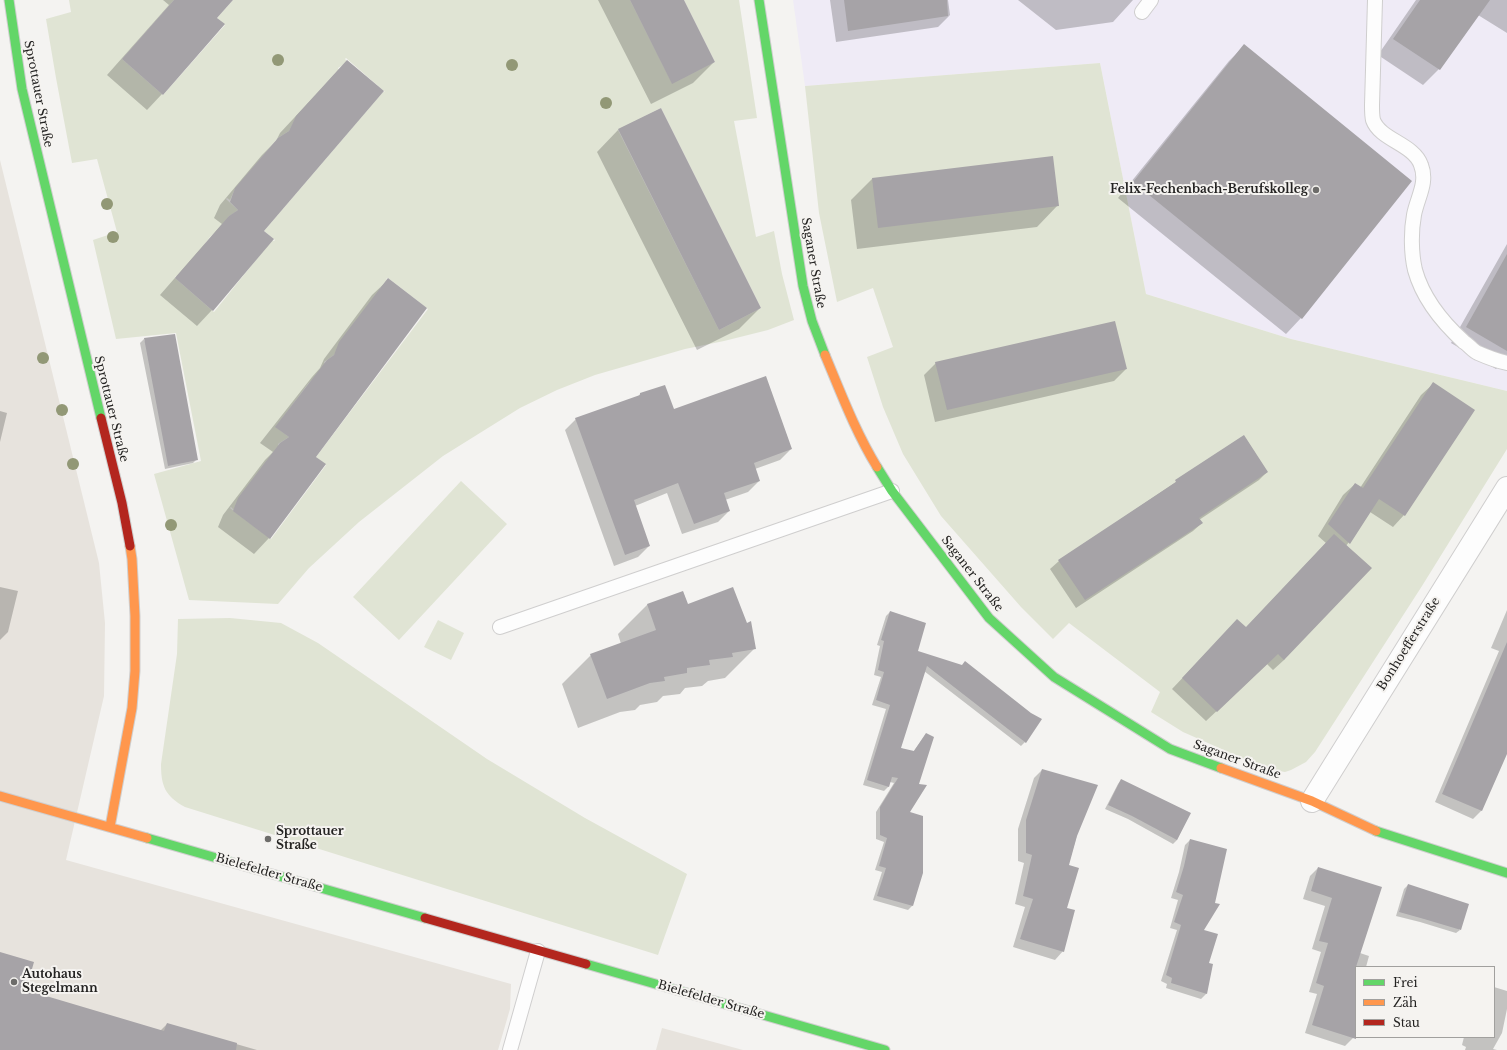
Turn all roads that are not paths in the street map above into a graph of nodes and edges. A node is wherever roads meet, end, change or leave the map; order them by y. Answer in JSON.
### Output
{"nodes":[{"id":1,"x":9,"y":0,"type":"edge"},
{"id":2,"x":759,"y":0,"type":"edge"},
{"id":3,"x":1151,"y":0,"type":"edge"},
{"id":4,"x":1375,"y":0,"type":"edge"},
{"id":5,"x":1142,"y":12,"type":"dead end"},
{"id":6,"x":1507,"y":363,"type":"edge"},
{"id":7,"x":1507,"y":488,"type":"edge"},
{"id":8,"x":892,"y":491,"type":"junction"},
{"id":9,"x":500,"y":626,"type":"dead end"},
{"id":10,"x":0,"y":796,"type":"edge"},
{"id":11,"x":1312,"y":801,"type":"junction"},
{"id":12,"x":110,"y":827,"type":"junction"},
{"id":13,"x":1507,"y":872,"type":"edge"},
{"id":14,"x":538,"y":951,"type":"junction"},
{"id":15,"x":510,"y":1050,"type":"edge"},
{"id":16,"x":885,"y":1050,"type":"edge"}],
"edges":[{"from":1,"to":12,"type":"street","name":"Sprottauer Straße"},
{"from":2,"to":8,"type":"street","name":"Saganer Straße"},
{"from":3,"to":5,"type":"lane"},
{"from":4,"to":6,"type":"lane"},
{"from":7,"to":11,"type":"street","name":"Bonhoefferstraße"},
{"from":8,"to":9,"type":"lane"},
{"from":8,"to":11,"type":"street","name":"Saganer Straße"},
{"from":10,"to":12,"type":"street","name":"Bielefelder Straße"},
{"from":11,"to":13,"type":"street","name":"Saganer Straße"},
{"from":12,"to":14,"type":"street","name":"Bielefelder Straße"},
{"from":14,"to":15,"type":"lane"},
{"from":14,"to":16,"type":"street","name":"Bielefelder Straße"}]}
